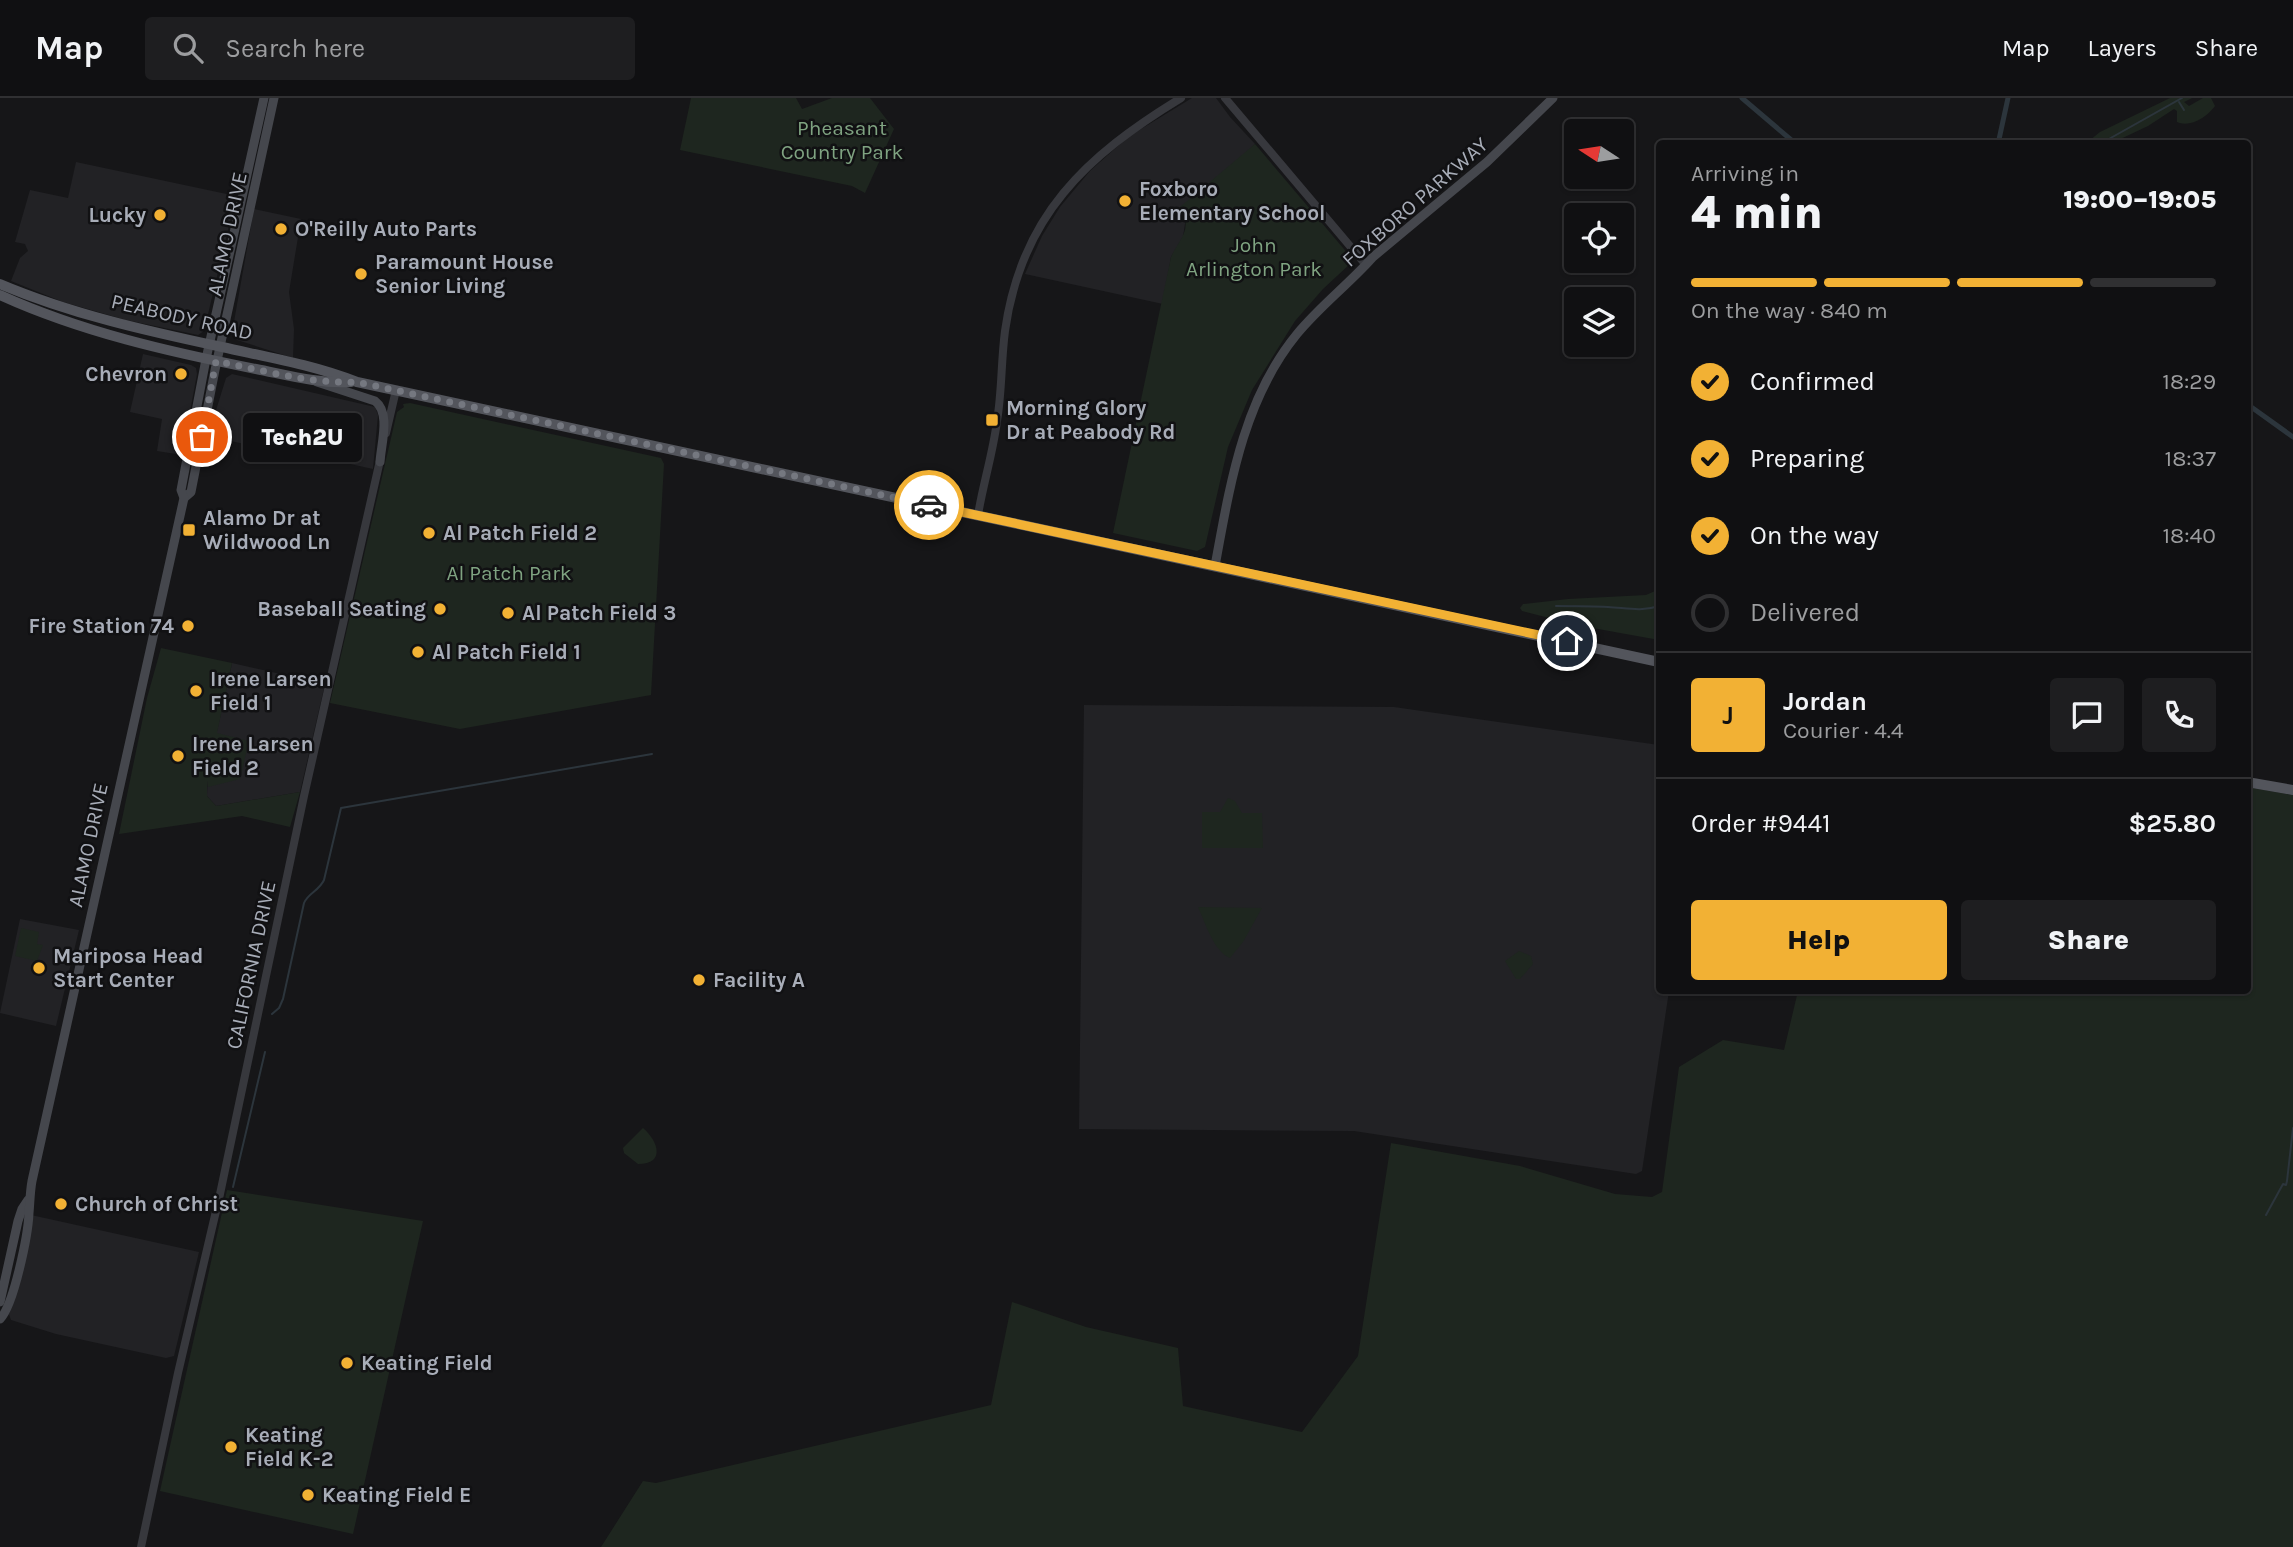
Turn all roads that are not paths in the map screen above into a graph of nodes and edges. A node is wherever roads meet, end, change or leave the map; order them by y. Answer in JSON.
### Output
{"nodes":[{"id":1,"x":264,"y":98,"type":"edge"},
{"id":2,"x":274,"y":98,"type":"edge"},
{"id":3,"x":1181,"y":98,"type":"edge"},
{"id":4,"x":1225,"y":98,"type":"edge"},
{"id":5,"x":1553,"y":98,"type":"edge"},
{"id":6,"x":1366,"y":265,"type":"junction"},
{"id":7,"x":0,"y":284,"type":"edge"},
{"id":8,"x":0,"y":295,"type":"edge"},
{"id":9,"x":215,"y":345,"type":"junction"},
{"id":10,"x":211,"y":360,"type":"junction"},
{"id":11,"x":309,"y":379,"type":"junction"},
{"id":12,"x":357,"y":382,"type":"junction"},
{"id":13,"x":396,"y":390,"type":"junction"},
{"id":14,"x":380,"y":462,"type":"junction"},
{"id":15,"x":978,"y":515,"type":"junction"},
{"id":16,"x":1215,"y":566,"type":"junction"},
{"id":17,"x":1656,"y":661,"type":"edge"},
{"id":18,"x":2251,"y":783,"type":"edge"},
{"id":19,"x":2293,"y":790,"type":"edge"},
{"id":20,"x":28,"y":1200,"type":"junction"},
{"id":21,"x":22,"y":1210,"type":"junction"},
{"id":22,"x":17,"y":1272,"type":"junction"},
{"id":23,"x":0,"y":1302,"type":"edge"},
{"id":24,"x":0,"y":1319,"type":"edge"},
{"id":25,"x":141,"y":1547,"type":"edge"}],
"edges":[{"from":1,"to":9,"type":"main road","name":"ALAMO DRIVE"},
{"from":2,"to":9,"type":"main road","name":"ALAMO DRIVE"},
{"from":3,"to":15,"type":"street"},
{"from":4,"to":6,"type":"street"},
{"from":5,"to":6,"type":"main road","name":"FOXBORO PARKWAY"},
{"from":6,"to":16,"type":"main road","name":"FOXBORO PARKWAY"},
{"from":7,"to":9,"type":"main road","name":"PEABODY ROAD"},
{"from":8,"to":10,"type":"main road","name":"PEABODY ROAD"},
{"from":9,"to":10,"type":"main road","name":"ALAMO DRIVE"},
{"from":9,"to":12,"type":"main road","name":"PEABODY ROAD"},
{"from":10,"to":11,"type":"main road","name":"PEABODY ROAD"},
{"from":10,"to":20,"type":"main road","name":"ALAMO DRIVE"},
{"from":11,"to":12,"type":"main road","name":"PEABODY ROAD"},
{"from":11,"to":14,"type":"main road"},
{"from":12,"to":13,"type":"main road","name":"PEABODY ROAD"},
{"from":13,"to":14,"type":"street","name":"CALIFORNIA DRIVE"},
{"from":13,"to":15,"type":"main road","name":"PEABODY ROAD"},
{"from":14,"to":25,"type":"street","name":"CALIFORNIA DRIVE"},
{"from":15,"to":16,"type":"main road","name":"PEABODY ROAD"},
{"from":16,"to":17,"type":"main road","name":"PEABODY ROAD"},
{"from":18,"to":19,"type":"main road"},
{"from":20,"to":21,"type":"main road","name":"ALAMO DRIVE"},
{"from":20,"to":22,"type":"main road","name":"ALAMO DRIVE"},
{"from":21,"to":22,"type":"main road"},
{"from":21,"to":23,"type":"main road","name":"ALAMO DRIVE"},
{"from":22,"to":24,"type":"main road","name":"ALAMO DRIVE"}]}
